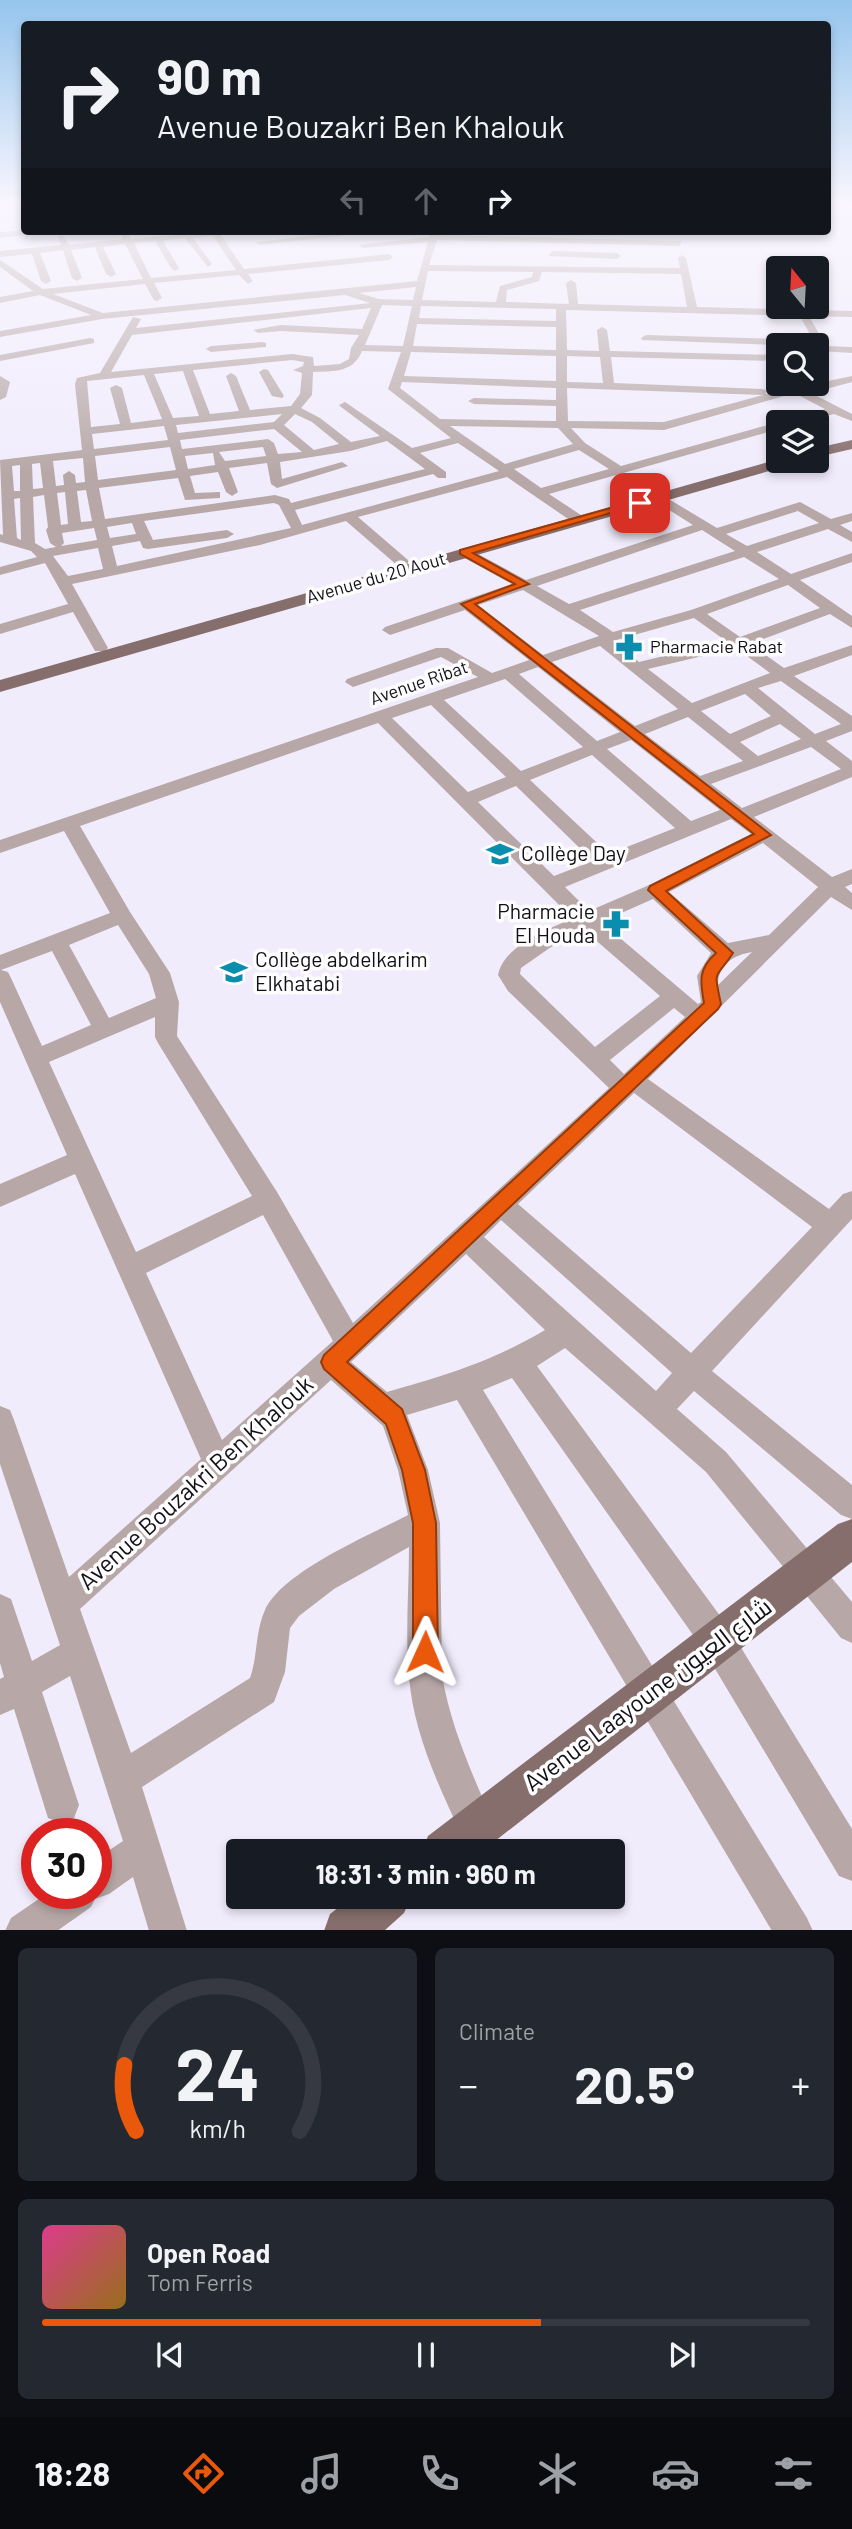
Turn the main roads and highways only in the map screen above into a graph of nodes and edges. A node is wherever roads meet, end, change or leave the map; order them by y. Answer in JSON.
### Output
{"nodes":[{"id":1,"x":852,"y":437,"type":"edge"},
{"id":2,"x":829,"y":443,"type":"edge"},
{"id":3,"x":852,"y":443,"type":"edge"},
{"id":4,"x":829,"y":450,"type":"edge"},
{"id":5,"x":766,"y":461,"type":"edge"},
{"id":6,"x":766,"y":467,"type":"edge"},
{"id":7,"x":656,"y":495,"type":"junction"},
{"id":8,"x":575,"y":517,"type":"junction"},
{"id":9,"x":0,"y":675,"type":"edge"},
{"id":10,"x":0,"y":686,"type":"edge"},
{"id":11,"x":852,"y":1538,"type":"edge"},
{"id":12,"x":459,"y":1839,"type":"edge"},
{"id":13,"x":373,"y":1909,"type":"edge"},
{"id":14,"x":347,"y":1930,"type":"edge"}],
"edges":[{"from":1,"to":2,"type":"main road"},
{"from":3,"to":4,"type":"main road"},
{"from":5,"to":7,"type":"main road","name":"Avenue du 20 Aout"},
{"from":6,"to":7,"type":"main road","name":"Avenue du 20 Aout"},
{"from":7,"to":8,"type":"main road","name":"Avenue du 20 Aout"},
{"from":8,"to":9,"type":"main road","name":"Avenue du 20 Aout"},
{"from":8,"to":10,"type":"main road","name":"Avenue du 20 Aout"},
{"from":11,"to":12,"type":"main road","name":"Avenue Laayoune شارع العيون"},
{"from":13,"to":14,"type":"main road"}]}
